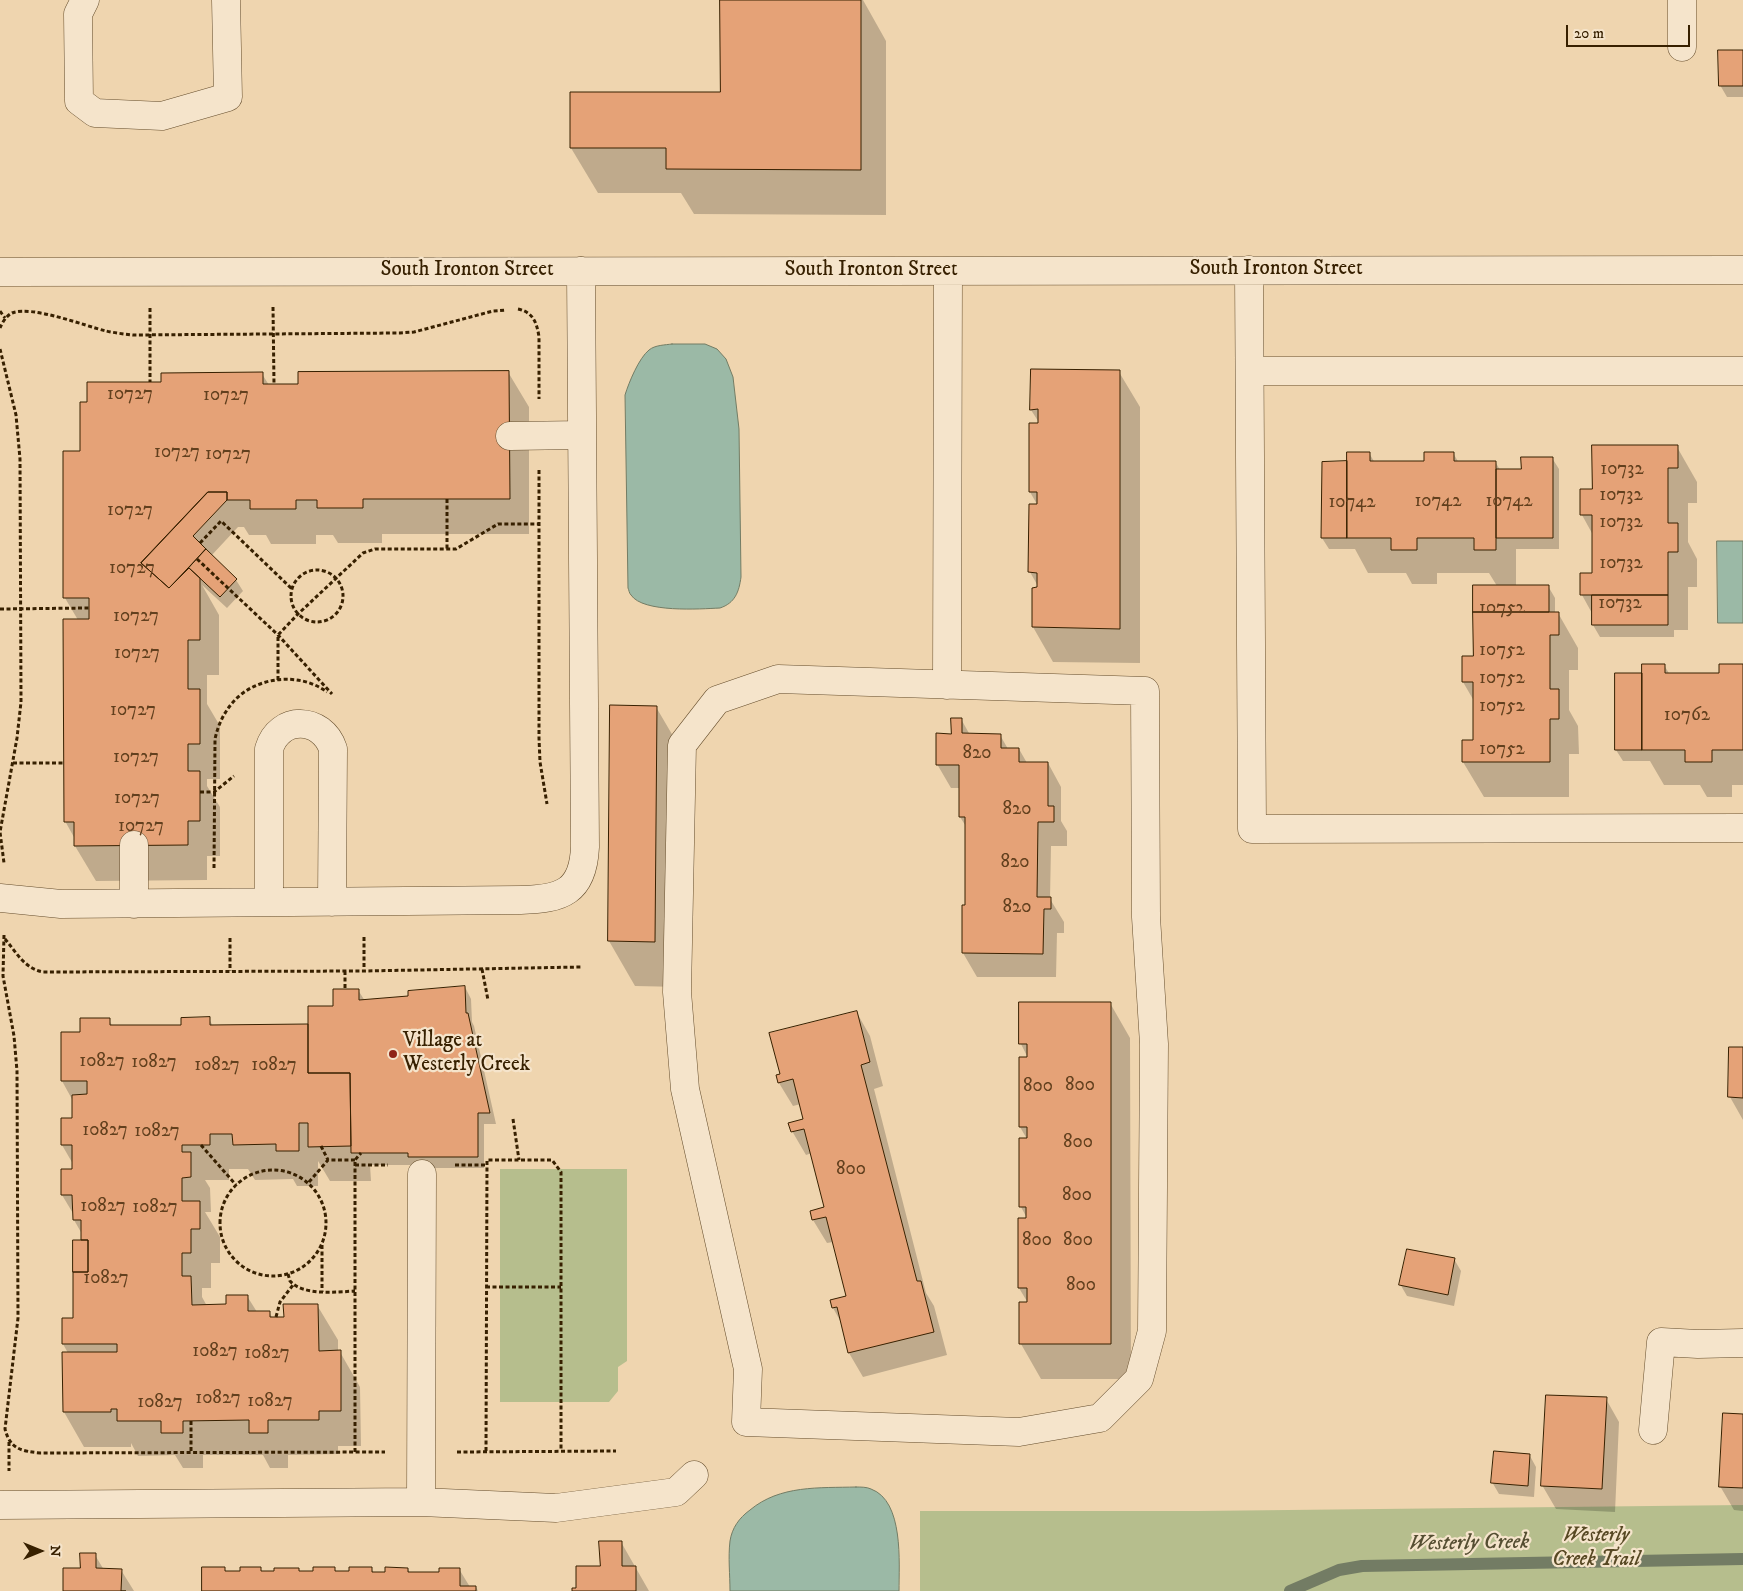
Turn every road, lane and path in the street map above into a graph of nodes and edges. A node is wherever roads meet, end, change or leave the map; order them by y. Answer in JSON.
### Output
{"nodes":[{"id":1,"x":85,"y":0,"type":"edge"},
{"id":2,"x":226,"y":0,"type":"edge"},
{"id":3,"x":1682,"y":0,"type":"edge"},
{"id":4,"x":1682,"y":47,"type":"dead end"},
{"id":5,"x":1249,"y":270,"type":"junction"},
{"id":6,"x":1743,"y":270,"type":"edge"},
{"id":7,"x":273,"y":271,"type":"junction"},
{"id":8,"x":581,"y":271,"type":"junction"},
{"id":9,"x":948,"y":271,"type":"junction"},
{"id":10,"x":0,"y":272,"type":"edge"},
{"id":11,"x":150,"y":272,"type":"junction"},
{"id":12,"x":0,"y":311,"type":"edge"},
{"id":13,"x":5,"y":318,"type":"junction"},
{"id":14,"x":0,"y":328,"type":"edge"},
{"id":15,"x":274,"y":334,"type":"junction"},
{"id":16,"x":150,"y":335,"type":"junction"},
{"id":17,"x":0,"y":350,"type":"edge"},
{"id":18,"x":1250,"y":371,"type":"junction"},
{"id":19,"x":1743,"y":371,"type":"edge"},
{"id":20,"x":150,"y":382,"type":"dead end"},
{"id":21,"x":274,"y":384,"type":"dead end"},
{"id":22,"x":539,"y":435,"type":"junction"},
{"id":23,"x":582,"y":435,"type":"junction"},
{"id":24,"x":510,"y":436,"type":"dead end"},
{"id":25,"x":447,"y":499,"type":"dead end"},
{"id":26,"x":539,"y":524,"type":"junction"},
{"id":27,"x":200,"y":543,"type":"dead end"},
{"id":28,"x":447,"y":549,"type":"junction"},
{"id":29,"x":197,"y":559,"type":"dead end"},
{"id":30,"x":337,"y":578,"type":"junction"},
{"id":31,"x":292,"y":589,"type":"junction"},
{"id":32,"x":89,"y":608,"type":"dead end"},
{"id":33,"x":0,"y":609,"type":"edge"},
{"id":34,"x":21,"y":609,"type":"junction"},
{"id":35,"x":298,"y":614,"type":"junction"},
{"id":36,"x":278,"y":635,"type":"junction"},
{"id":37,"x":278,"y":680,"type":"dead end"},
{"id":38,"x":947,"y":685,"type":"junction"},
{"id":39,"x":335,"y":698,"type":"dead end"},
{"id":40,"x":63,"y":763,"type":"dead end"},
{"id":41,"x":13,"y":764,"type":"junction"},
{"id":42,"x":214,"y":792,"type":"dead end"},
{"id":43,"x":548,"y":808,"type":"dead end"},
{"id":44,"x":1743,"y":828,"type":"edge"},
{"id":45,"x":134,"y":846,"type":"dead end"},
{"id":46,"x":214,"y":872,"type":"dead end"},
{"id":47,"x":2,"y":899,"type":"edge"},
{"id":48,"x":270,"y":902,"type":"junction"},
{"id":49,"x":332,"y":902,"type":"junction"},
{"id":50,"x":134,"y":904,"type":"junction"},
{"id":51,"x":4,"y":938,"type":"junction"},
{"id":52,"x":581,"y":967,"type":"dead end"},
{"id":53,"x":482,"y":969,"type":"junction"},
{"id":54,"x":346,"y":971,"type":"junction"},
{"id":55,"x":346,"y":989,"type":"dead end"},
{"id":56,"x":488,"y":1000,"type":"dead end"},
{"id":57,"x":513,"y":1119,"type":"dead end"},
{"id":58,"x":201,"y":1145,"type":"dead end"},
{"id":59,"x":321,"y":1146,"type":"dead end"},
{"id":60,"x":360,"y":1153,"type":"dead end"},
{"id":61,"x":328,"y":1160,"type":"junction"},
{"id":62,"x":355,"y":1160,"type":"junction"},
{"id":63,"x":520,"y":1160,"type":"junction"},
{"id":64,"x":422,"y":1174,"type":"dead end"},
{"id":65,"x":308,"y":1182,"type":"junction"},
{"id":66,"x":236,"y":1185,"type":"junction"},
{"id":67,"x":322,"y":1244,"type":"junction"},
{"id":68,"x":288,"y":1274,"type":"junction"},
{"id":69,"x":293,"y":1285,"type":"junction"},
{"id":70,"x":486,"y":1287,"type":"junction"},
{"id":71,"x":561,"y":1287,"type":"junction"},
{"id":72,"x":355,"y":1291,"type":"junction"},
{"id":73,"x":322,"y":1292,"type":"junction"},
{"id":74,"x":276,"y":1317,"type":"dead end"},
{"id":75,"x":1743,"y":1344,"type":"edge"},
{"id":76,"x":191,"y":1421,"type":"dead end"},
{"id":77,"x":1653,"y":1430,"type":"dead end"},
{"id":78,"x":561,"y":1451,"type":"junction"},
{"id":79,"x":616,"y":1451,"type":"dead end"},
{"id":80,"x":191,"y":1452,"type":"junction"},
{"id":81,"x":694,"y":1475,"type":"dead end"},
{"id":82,"x":421,"y":1502,"type":"junction"},
{"id":83,"x":0,"y":1505,"type":"edge"}],
"edges":[{"from":1,"to":2,"type":"street"},
{"from":3,"to":4,"type":"street"},
{"from":5,"to":6,"type":"street","name":"South Ironton Street"},
{"from":5,"to":9,"type":"street","name":"South Ironton Street"},
{"from":5,"to":18,"type":"street"},
{"from":7,"to":8,"type":"street","name":"South Ironton Street"},
{"from":7,"to":11,"type":"street","name":"South Ironton Street"},
{"from":7,"to":15,"type":"path"},
{"from":8,"to":9,"type":"street","name":"South Ironton Street"},
{"from":8,"to":23,"type":"street"},
{"from":9,"to":38,"type":"street"},
{"from":10,"to":11,"type":"street","name":"South Ironton Street"},
{"from":11,"to":16,"type":"path"},
{"from":12,"to":13,"type":"path"},
{"from":13,"to":14,"type":"path"},
{"from":13,"to":16,"type":"path"},
{"from":15,"to":16,"type":"path"},
{"from":15,"to":21,"type":"path"},
{"from":15,"to":22,"type":"path"},
{"from":16,"to":20,"type":"path"},
{"from":17,"to":34,"type":"path"},
{"from":18,"to":19,"type":"street"},
{"from":18,"to":44,"type":"street"},
{"from":22,"to":23,"type":"street"},
{"from":22,"to":24,"type":"street"},
{"from":22,"to":26,"type":"path"},
{"from":23,"to":49,"type":"street"},
{"from":25,"to":28,"type":"path"},
{"from":26,"to":28,"type":"path"},
{"from":26,"to":43,"type":"path"},
{"from":27,"to":31,"type":"path"},
{"from":28,"to":30,"type":"path"},
{"from":29,"to":36,"type":"path"},
{"from":30,"to":31,"type":"path"},
{"from":30,"to":35,"type":"path"},
{"from":30,"to":35,"type":"path"},
{"from":31,"to":35,"type":"path"},
{"from":32,"to":34,"type":"path"},
{"from":33,"to":34,"type":"path"},
{"from":34,"to":41,"type":"path"},
{"from":35,"to":36,"type":"path"},
{"from":36,"to":37,"type":"path"},
{"from":36,"to":39,"type":"path"},
{"from":38,"to":38,"type":"street"},
{"from":40,"to":41,"type":"path"},
{"from":41,"to":47,"type":"path"},
{"from":42,"to":46,"type":"path"},
{"from":45,"to":50,"type":"street"},
{"from":47,"to":50,"type":"street"},
{"from":47,"to":51,"type":"path"},
{"from":48,"to":49,"type":"street"},
{"from":48,"to":49,"type":"street"},
{"from":48,"to":50,"type":"street"},
{"from":51,"to":54,"type":"path"},
{"from":51,"to":80,"type":"path"},
{"from":52,"to":53,"type":"path"},
{"from":53,"to":54,"type":"path"},
{"from":53,"to":56,"type":"path"},
{"from":54,"to":55,"type":"path"},
{"from":57,"to":63,"type":"path"},
{"from":58,"to":66,"type":"path"},
{"from":59,"to":61,"type":"path"},
{"from":60,"to":62,"type":"path"},
{"from":61,"to":62,"type":"path"},
{"from":61,"to":65,"type":"path"},
{"from":62,"to":72,"type":"path"},
{"from":63,"to":70,"type":"path"},
{"from":63,"to":71,"type":"path"},
{"from":64,"to":82,"type":"street"},
{"from":65,"to":66,"type":"path"},
{"from":65,"to":67,"type":"path"},
{"from":66,"to":68,"type":"path"},
{"from":67,"to":68,"type":"path"},
{"from":67,"to":73,"type":"path"},
{"from":68,"to":69,"type":"path"},
{"from":69,"to":73,"type":"path"},
{"from":69,"to":74,"type":"path"},
{"from":70,"to":71,"type":"path"},
{"from":70,"to":78,"type":"path"},
{"from":71,"to":78,"type":"path"},
{"from":72,"to":73,"type":"path"},
{"from":72,"to":80,"type":"path"},
{"from":75,"to":77,"type":"street"},
{"from":76,"to":80,"type":"path"},
{"from":78,"to":79,"type":"path"},
{"from":81,"to":82,"type":"street"},
{"from":82,"to":83,"type":"street"}]}
